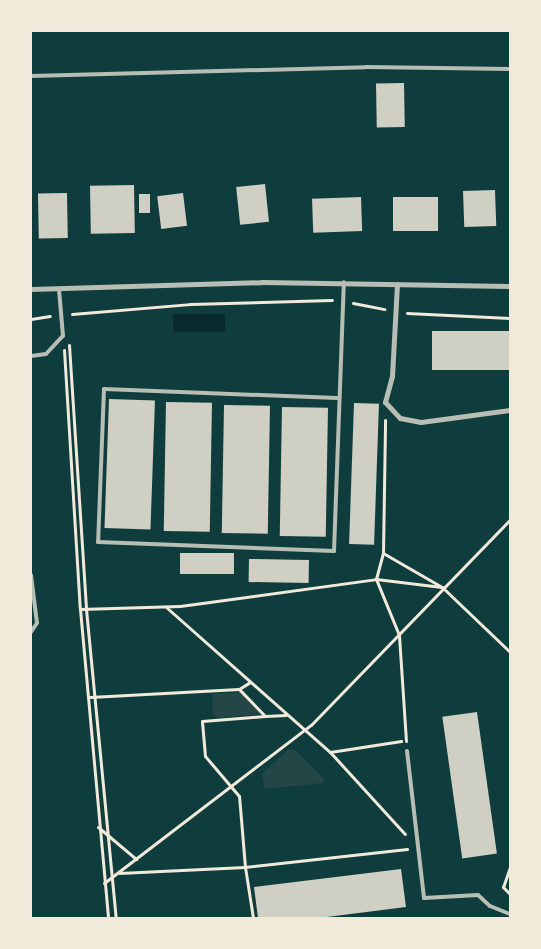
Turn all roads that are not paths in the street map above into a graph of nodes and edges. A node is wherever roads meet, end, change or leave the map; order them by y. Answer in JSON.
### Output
{"nodes":[{"id":1,"x":510,"y":69,"type":"edge"},
{"id":2,"x":31,"y":76,"type":"edge"},
{"id":3,"x":344,"y":282,"type":"junction"},
{"id":4,"x":397,"y":284,"type":"junction"},
{"id":5,"x":510,"y":286,"type":"edge"},
{"id":6,"x":31,"y":289,"type":"edge"},
{"id":7,"x":59,"y":289,"type":"junction"},
{"id":8,"x":31,"y":356,"type":"edge"},
{"id":9,"x":337,"y":398,"type":"junction"},
{"id":10,"x":510,"y":410,"type":"edge"},
{"id":11,"x":31,"y":575,"type":"edge"},
{"id":12,"x":31,"y":632,"type":"edge"},
{"id":13,"x":407,"y":751,"type":"road end"},
{"id":14,"x":510,"y":914,"type":"edge"}],
"edges":[{"from":1,"to":2,"type":"lane"},
{"from":3,"to":4,"type":"street"},
{"from":3,"to":7,"type":"street"},
{"from":3,"to":9,"type":"lane"},
{"from":4,"to":5,"type":"street"},
{"from":4,"to":10,"type":"street"},
{"from":6,"to":7,"type":"street"},
{"from":7,"to":8,"type":"lane"},
{"from":9,"to":9,"type":"lane"},
{"from":11,"to":12,"type":"lane"},
{"from":13,"to":14,"type":"lane"}]}
